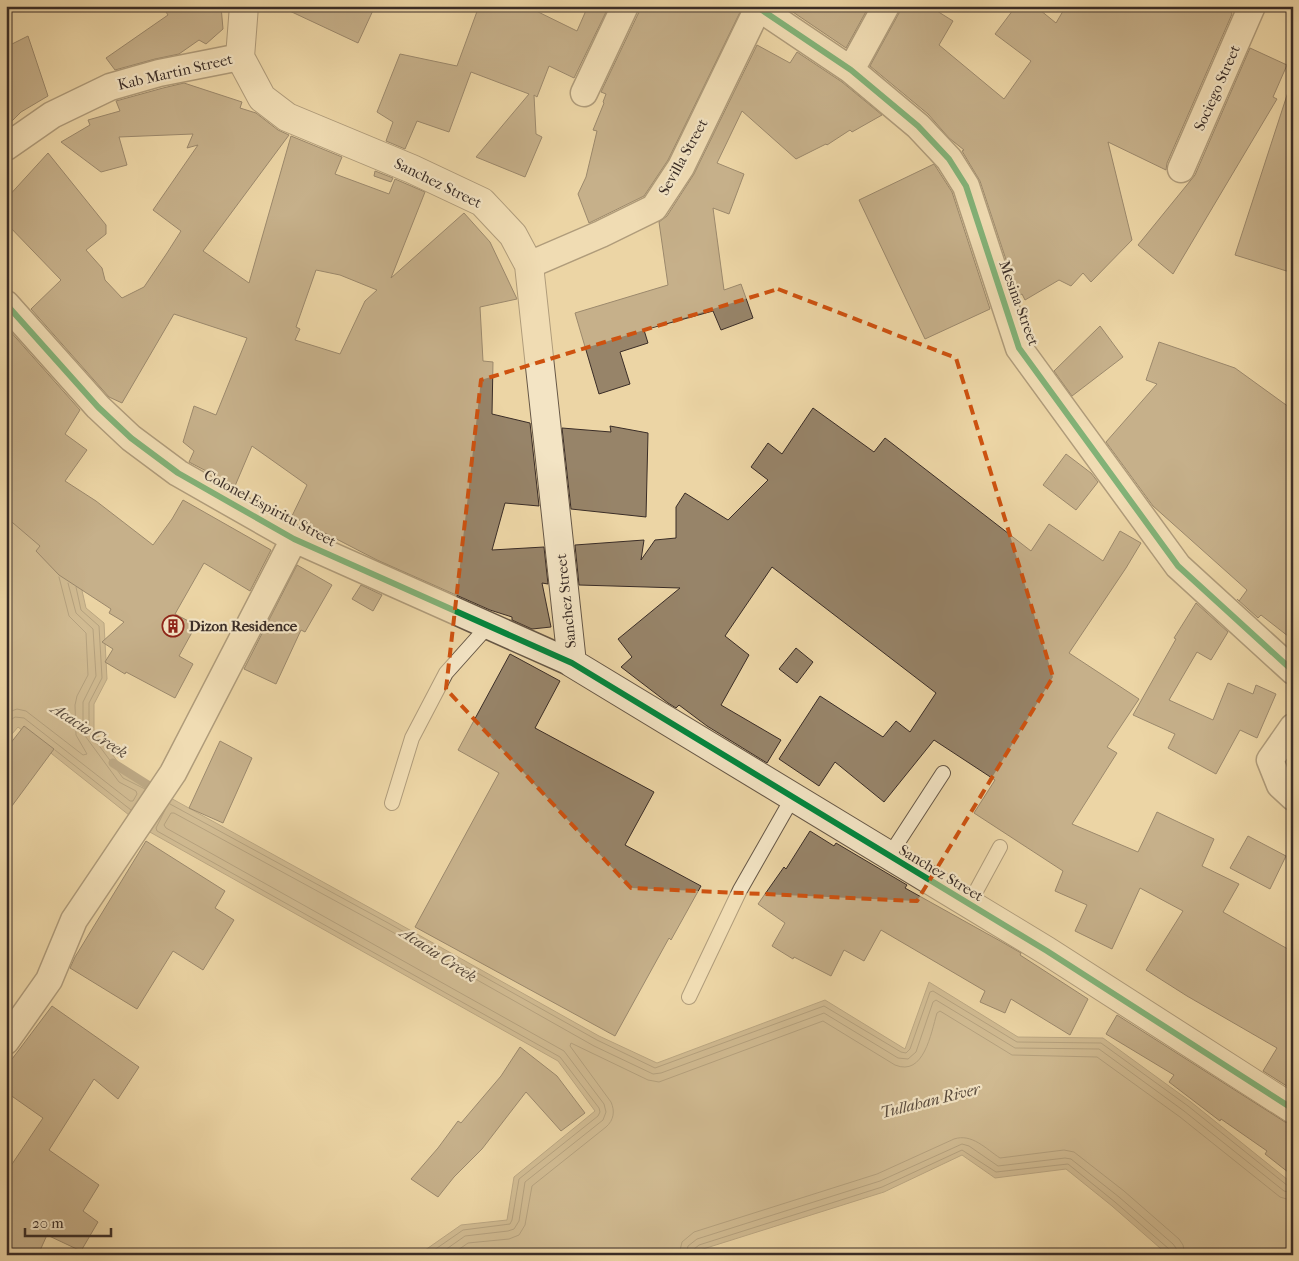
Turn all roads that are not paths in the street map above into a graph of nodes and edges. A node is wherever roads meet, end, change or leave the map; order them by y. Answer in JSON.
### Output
{"nodes":[{"id":1,"x":244,"y":6,"type":"edge"},
{"id":2,"x":625,"y":6,"type":"edge"},
{"id":3,"x":886,"y":6,"type":"edge"},
{"id":4,"x":1252,"y":6,"type":"edge"},
{"id":5,"x":757,"y":7,"type":"edge"},
{"id":6,"x":240,"y":57,"type":"junction"},
{"id":7,"x":851,"y":70,"type":"junction"},
{"id":8,"x":584,"y":93,"type":"dead end"},
{"id":9,"x":6,"y":147,"type":"edge"},
{"id":10,"x":1181,"y":169,"type":"dead end"},
{"id":11,"x":529,"y":265,"type":"junction"},
{"id":12,"x":6,"y":304,"type":"edge"},
{"id":13,"x":294,"y":539,"type":"junction"},
{"id":14,"x":488,"y":626,"type":"junction"},
{"id":15,"x":572,"y":663,"type":"junction"},
{"id":16,"x":1293,"y":671,"type":"edge"},
{"id":17,"x":1293,"y":727,"type":"edge"},
{"id":18,"x":943,"y":773,"type":"dead end"},
{"id":19,"x":1293,"y":797,"type":"edge"},
{"id":20,"x":793,"y":798,"type":"junction"},
{"id":21,"x":392,"y":803,"type":"dead end"},
{"id":22,"x":1000,"y":847,"type":"dead end"},
{"id":23,"x":889,"y":856,"type":"junction"},
{"id":24,"x":969,"y":904,"type":"junction"},
{"id":25,"x":689,"y":997,"type":"dead end"},
{"id":26,"x":6,"y":1041,"type":"edge"},
{"id":27,"x":1293,"y":1109,"type":"edge"}],
"edges":[{"from":1,"to":6,"type":"street"},
{"from":2,"to":8,"type":"street"},
{"from":3,"to":7,"type":"street"},
{"from":4,"to":10,"type":"street","name":"Sociego Street"},
{"from":5,"to":7,"type":"street","name":"Mesina Street"},
{"from":5,"to":11,"type":"street","name":"Sevilla Street"},
{"from":6,"to":9,"type":"street","name":"Kab Martin Street"},
{"from":6,"to":11,"type":"street","name":"Sanchez Street"},
{"from":7,"to":16,"type":"street","name":"Mesina Street"},
{"from":11,"to":15,"type":"street","name":"Sanchez Street"},
{"from":12,"to":13,"type":"street","name":"Colonel Espiritu Street"},
{"from":13,"to":14,"type":"street","name":"Colonel Espiritu Street"},
{"from":13,"to":26,"type":"street"},
{"from":14,"to":15,"type":"street","name":"Colonel Espiritu Street"},
{"from":14,"to":21,"type":"lane"},
{"from":15,"to":20,"type":"street","name":"Sanchez Street"},
{"from":17,"to":19,"type":"street"},
{"from":18,"to":23,"type":"lane"},
{"from":20,"to":23,"type":"street","name":"Sanchez Street"},
{"from":20,"to":25,"type":"lane"},
{"from":22,"to":24,"type":"lane"},
{"from":23,"to":24,"type":"street","name":"Sanchez Street"},
{"from":24,"to":27,"type":"street","name":"Sanchez Street"}]}
